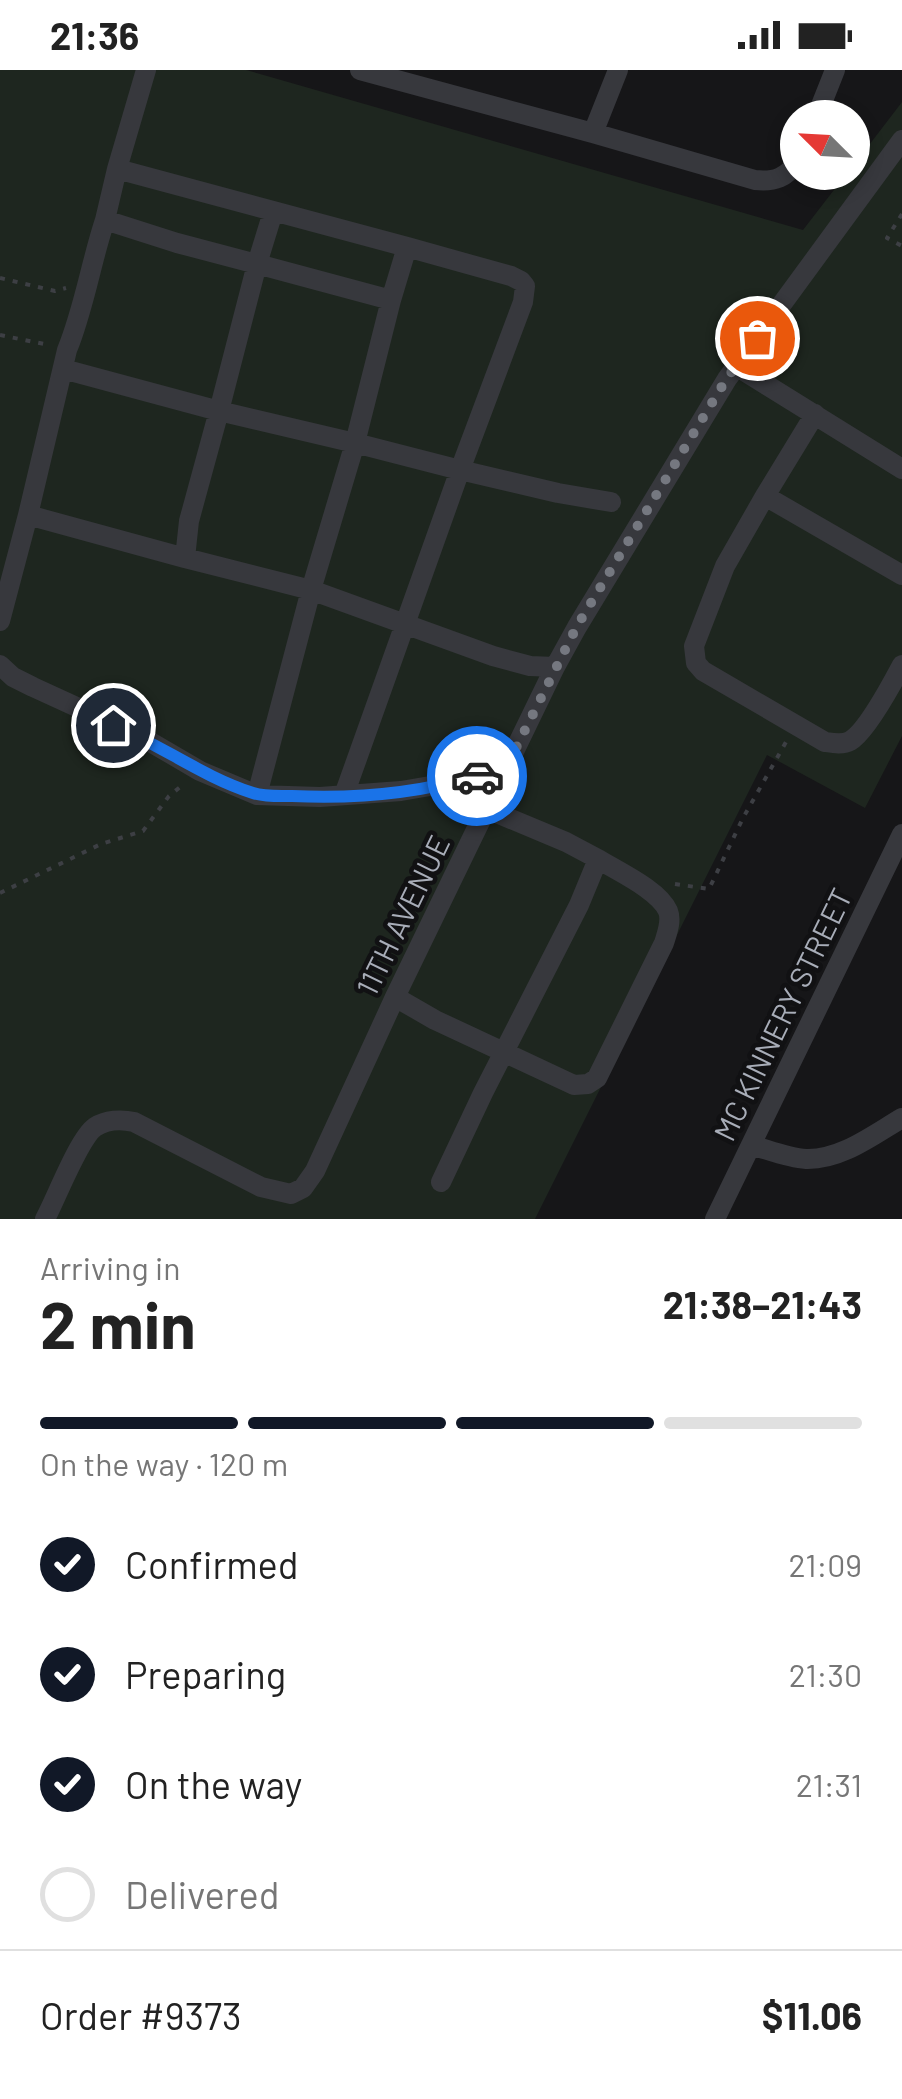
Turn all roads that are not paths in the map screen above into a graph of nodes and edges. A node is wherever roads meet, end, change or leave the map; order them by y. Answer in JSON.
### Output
{"nodes":[{"id":1,"x":146,"y":70,"type":"edge"},
{"id":2,"x":360,"y":70,"type":"edge"},
{"id":3,"x":618,"y":70,"type":"edge"},
{"id":4,"x":835,"y":70,"type":"edge"},
{"id":5,"x":403,"y":75,"type":"edge"},
{"id":6,"x":823,"y":100,"type":"edge"},
{"id":7,"x":593,"y":133,"type":"junction"},
{"id":8,"x":902,"y":140,"type":"edge"},
{"id":9,"x":117,"y":169,"type":"junction"},
{"id":10,"x":780,"y":178,"type":"edge"},
{"id":11,"x":273,"y":212,"type":"junction"},
{"id":12,"x":105,"y":220,"type":"junction"},
{"id":13,"x":406,"y":247,"type":"junction"},
{"id":14,"x":257,"y":264,"type":"junction"},
{"id":15,"x":391,"y":300,"type":"junction"},
{"id":16,"x":65,"y":360,"type":"junction"},
{"id":17,"x":736,"y":366,"type":"junction"},
{"id":18,"x":219,"y":411,"type":"junction"},
{"id":19,"x":815,"y":414,"type":"junction"},
{"id":20,"x":355,"y":443,"type":"junction"},
{"id":21,"x":902,"y":469,"type":"edge"},
{"id":22,"x":460,"y":470,"type":"junction"},
{"id":23,"x":765,"y":496,"type":"junction"},
{"id":24,"x":611,"y":502,"type":"dead end"},
{"id":25,"x":28,"y":515,"type":"junction"},
{"id":26,"x":184,"y":558,"type":"junction"},
{"id":27,"x":902,"y":574,"type":"edge"},
{"id":28,"x":311,"y":590,"type":"junction"},
{"id":29,"x":0,"y":621,"type":"edge"},
{"id":30,"x":406,"y":624,"type":"junction"},
{"id":31,"x":0,"y":665,"type":"edge"},
{"id":32,"x":902,"y":665,"type":"edge"},
{"id":33,"x":554,"y":667,"type":"junction"},
{"id":34,"x":506,"y":768,"type":"junction"},
{"id":35,"x":257,"y":794,"type":"junction"},
{"id":36,"x":344,"y":795,"type":"junction"},
{"id":37,"x":487,"y":809,"type":"junction"},
{"id":38,"x":902,"y":834,"type":"edge"},
{"id":39,"x":598,"y":858,"type":"junction"},
{"id":40,"x":395,"y":997,"type":"junction"},
{"id":41,"x":505,"y":1052,"type":"junction"},
{"id":42,"x":902,"y":1118,"type":"edge"},
{"id":43,"x":751,"y":1145,"type":"junction"},
{"id":44,"x":441,"y":1182,"type":"dead end"},
{"id":45,"x":45,"y":1219,"type":"edge"},
{"id":46,"x":715,"y":1219,"type":"edge"}],
"edges":[{"from":1,"to":9,"type":"street"},
{"from":2,"to":5,"type":"street"},
{"from":3,"to":7,"type":"street"},
{"from":4,"to":6,"type":"street"},
{"from":5,"to":7,"type":"street"},
{"from":7,"to":10,"type":"street"},
{"from":8,"to":17,"type":"street","name":"11TH AVENUE"},
{"from":9,"to":11,"type":"street"},
{"from":9,"to":12,"type":"street"},
{"from":11,"to":13,"type":"street"},
{"from":11,"to":14,"type":"street"},
{"from":12,"to":14,"type":"street"},
{"from":12,"to":16,"type":"street"},
{"from":13,"to":15,"type":"street"},
{"from":13,"to":22,"type":"street"},
{"from":14,"to":15,"type":"street"},
{"from":14,"to":18,"type":"street"},
{"from":15,"to":20,"type":"street"},
{"from":16,"to":18,"type":"street"},
{"from":16,"to":25,"type":"street"},
{"from":17,"to":19,"type":"street"},
{"from":17,"to":33,"type":"street","name":"11TH AVENUE"},
{"from":18,"to":20,"type":"street"},
{"from":18,"to":26,"type":"street"},
{"from":19,"to":21,"type":"street"},
{"from":19,"to":23,"type":"street"},
{"from":20,"to":22,"type":"street"},
{"from":20,"to":28,"type":"street"},
{"from":22,"to":24,"type":"street"},
{"from":22,"to":30,"type":"street"},
{"from":23,"to":27,"type":"street"},
{"from":23,"to":32,"type":"street"},
{"from":25,"to":26,"type":"street"},
{"from":25,"to":29,"type":"street"},
{"from":26,"to":28,"type":"street"},
{"from":28,"to":30,"type":"street"},
{"from":28,"to":35,"type":"street"},
{"from":30,"to":33,"type":"street"},
{"from":30,"to":36,"type":"street"},
{"from":31,"to":35,"type":"street"},
{"from":33,"to":34,"type":"street","name":"11TH AVENUE"},
{"from":34,"to":36,"type":"street"},
{"from":34,"to":37,"type":"street","name":"11TH AVENUE"},
{"from":35,"to":36,"type":"street"},
{"from":37,"to":39,"type":"street"},
{"from":37,"to":40,"type":"street","name":"11TH AVENUE"},
{"from":38,"to":43,"type":"street","name":"MC KINNERY STREET"},
{"from":39,"to":41,"type":"street"},
{"from":39,"to":41,"type":"street"},
{"from":40,"to":41,"type":"street"},
{"from":40,"to":45,"type":"street","name":"11TH AVENUE"},
{"from":41,"to":44,"type":"street"},
{"from":42,"to":43,"type":"street"},
{"from":43,"to":46,"type":"street","name":"MC KINNERY STREET"}]}
